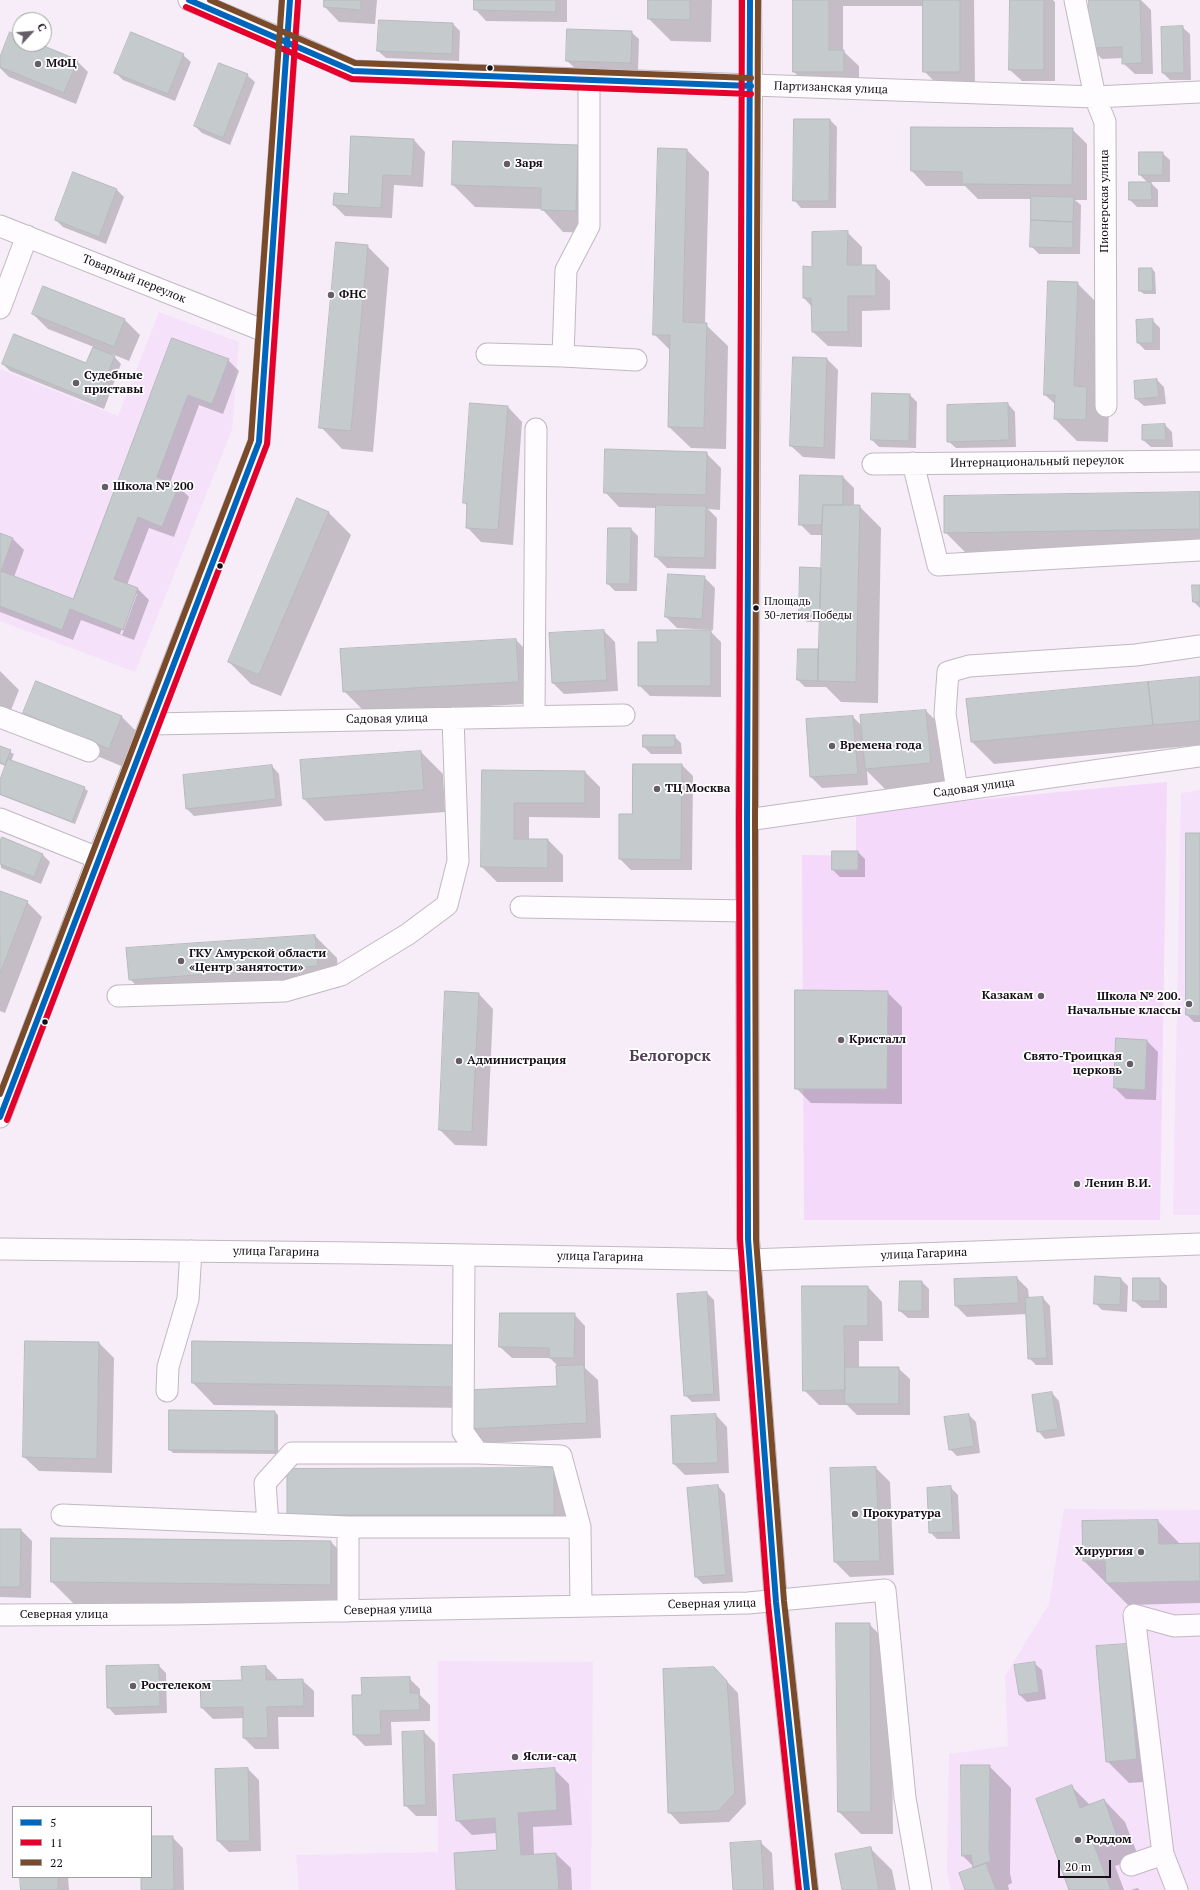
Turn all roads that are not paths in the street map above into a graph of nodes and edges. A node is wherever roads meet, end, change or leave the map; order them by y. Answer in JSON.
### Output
{"nodes":[{"id":1,"x":189,"y":0,"type":"edge"},
{"id":2,"x":290,"y":0,"type":"edge"},
{"id":3,"x":750,"y":0,"type":"edge"},
{"id":4,"x":1075,"y":0,"type":"edge"},
{"id":5,"x":287,"y":41,"type":"junction"},
{"id":6,"x":590,"y":80,"type":"junction"},
{"id":7,"x":751,"y":86,"type":"junction"},
{"id":8,"x":1200,"y":92,"type":"edge"},
{"id":9,"x":1096,"y":97,"type":"junction"},
{"id":10,"x":0,"y":226,"type":"edge"},
{"id":11,"x":26,"y":236,"type":"junction"},
{"id":12,"x":0,"y":308,"type":"edge"},
{"id":13,"x":267,"y":332,"type":"junction"},
{"id":14,"x":487,"y":354,"type":"dead end"},
{"id":15,"x":563,"y":356,"type":"junction"},
{"id":16,"x":636,"y":360,"type":"dead end"},
{"id":17,"x":1106,"y":406,"type":"dead end"},
{"id":18,"x":536,"y":429,"type":"dead end"},
{"id":19,"x":1200,"y":461,"type":"edge"},
{"id":20,"x":913,"y":463,"type":"junction"},
{"id":21,"x":873,"y":464,"type":"dead end"},
{"id":22,"x":1200,"y":550,"type":"edge"},
{"id":23,"x":1200,"y":646,"type":"edge"},
{"id":24,"x":624,"y":715,"type":"dead end"},
{"id":25,"x":534,"y":716,"type":"junction"},
{"id":26,"x":0,"y":717,"type":"edge"},
{"id":27,"x":453,"y":718,"type":"junction"},
{"id":28,"x":151,"y":724,"type":"junction"},
{"id":29,"x":89,"y":751,"type":"dead end"},
{"id":30,"x":1200,"y":756,"type":"edge"},
{"id":31,"x":957,"y":790,"type":"junction"},
{"id":32,"x":0,"y":819,"type":"edge"},
{"id":33,"x":747,"y":820,"type":"junction"},
{"id":34,"x":98,"y":858,"type":"junction"},
{"id":35,"x":521,"y":907,"type":"dead end"},
{"id":36,"x":747,"y":911,"type":"junction"},
{"id":37,"x":118,"y":996,"type":"dead end"},
{"id":38,"x":0,"y":1118,"type":"edge"},
{"id":39,"x":1200,"y":1244,"type":"edge"},
{"id":40,"x":0,"y":1249,"type":"edge"},
{"id":41,"x":191,"y":1251,"type":"junction"},
{"id":42,"x":464,"y":1255,"type":"junction"},
{"id":43,"x":749,"y":1260,"type":"junction"},
{"id":44,"x":167,"y":1391,"type":"dead end"},
{"id":45,"x":478,"y":1453,"type":"junction"},
{"id":46,"x":62,"y":1515,"type":"dead end"},
{"id":47,"x":268,"y":1524,"type":"junction"},
{"id":48,"x":348,"y":1527,"type":"junction"},
{"id":49,"x":580,"y":1527,"type":"junction"},
{"id":50,"x":776,"y":1602,"type":"junction"},
{"id":51,"x":581,"y":1606,"type":"junction"},
{"id":52,"x":348,"y":1611,"type":"junction"},
{"id":53,"x":0,"y":1615,"type":"edge"},
{"id":54,"x":1200,"y":1625,"type":"edge"},
{"id":55,"x":1163,"y":1854,"type":"junction"},
{"id":56,"x":1131,"y":1865,"type":"dead end"},
{"id":57,"x":807,"y":1890,"type":"edge"},
{"id":58,"x":921,"y":1890,"type":"edge"},
{"id":59,"x":1177,"y":1890,"type":"edge"}],
"edges":[{"from":1,"to":5,"type":"street","name":"Партизанская улица"},
{"from":2,"to":5,"type":"street"},
{"from":3,"to":7,"type":"main road"},
{"from":4,"to":9,"type":"street","name":"Пионерская улица"},
{"from":5,"to":6,"type":"street","name":"Партизанская улица"},
{"from":5,"to":13,"type":"street"},
{"from":6,"to":7,"type":"street","name":"Партизанская улица"},
{"from":6,"to":15,"type":"street"},
{"from":7,"to":9,"type":"street","name":"Партизанская улица"},
{"from":7,"to":33,"type":"main road"},
{"from":8,"to":9,"type":"street","name":"Партизанская улица"},
{"from":9,"to":17,"type":"street","name":"Пионерская улица"},
{"from":10,"to":11,"type":"street","name":"Товарный переулок"},
{"from":11,"to":12,"type":"street"},
{"from":11,"to":13,"type":"street","name":"Товарный переулок"},
{"from":13,"to":28,"type":"street"},
{"from":14,"to":15,"type":"street"},
{"from":15,"to":16,"type":"street"},
{"from":18,"to":25,"type":"street"},
{"from":19,"to":20,"type":"street","name":"Интернациональный переулок"},
{"from":20,"to":21,"type":"street","name":"Интернациональный переулок"},
{"from":20,"to":22,"type":"street"},
{"from":23,"to":31,"type":"street"},
{"from":24,"to":25,"type":"street","name":"Садовая улица"},
{"from":25,"to":27,"type":"street","name":"Садовая улица"},
{"from":26,"to":29,"type":"street"},
{"from":27,"to":28,"type":"street","name":"Садовая улица"},
{"from":27,"to":37,"type":"street"},
{"from":28,"to":34,"type":"street"},
{"from":30,"to":31,"type":"street","name":"Садовая улица"},
{"from":31,"to":33,"type":"street","name":"Садовая улица"},
{"from":32,"to":34,"type":"street"},
{"from":33,"to":36,"type":"main road"},
{"from":34,"to":38,"type":"street"},
{"from":35,"to":36,"type":"street"},
{"from":36,"to":43,"type":"main road"},
{"from":39,"to":43,"type":"street","name":"улица Гагарина"},
{"from":40,"to":41,"type":"street","name":"улица Гагарина"},
{"from":41,"to":42,"type":"street","name":"улица Гагарина"},
{"from":41,"to":44,"type":"street"},
{"from":42,"to":43,"type":"street","name":"улица Гагарина"},
{"from":42,"to":45,"type":"street"},
{"from":43,"to":50,"type":"main road"},
{"from":45,"to":47,"type":"street"},
{"from":45,"to":49,"type":"street"},
{"from":46,"to":47,"type":"street"},
{"from":47,"to":48,"type":"street"},
{"from":48,"to":49,"type":"street"},
{"from":48,"to":52,"type":"street"},
{"from":49,"to":51,"type":"street"},
{"from":50,"to":51,"type":"street","name":"Северная улица"},
{"from":50,"to":57,"type":"main road"},
{"from":50,"to":58,"type":"street","name":"Северная улица"},
{"from":51,"to":52,"type":"street","name":"Северная улица"},
{"from":52,"to":53,"type":"street","name":"Северная улица"},
{"from":54,"to":55,"type":"street"},
{"from":55,"to":56,"type":"street"},
{"from":55,"to":59,"type":"street"}]}
